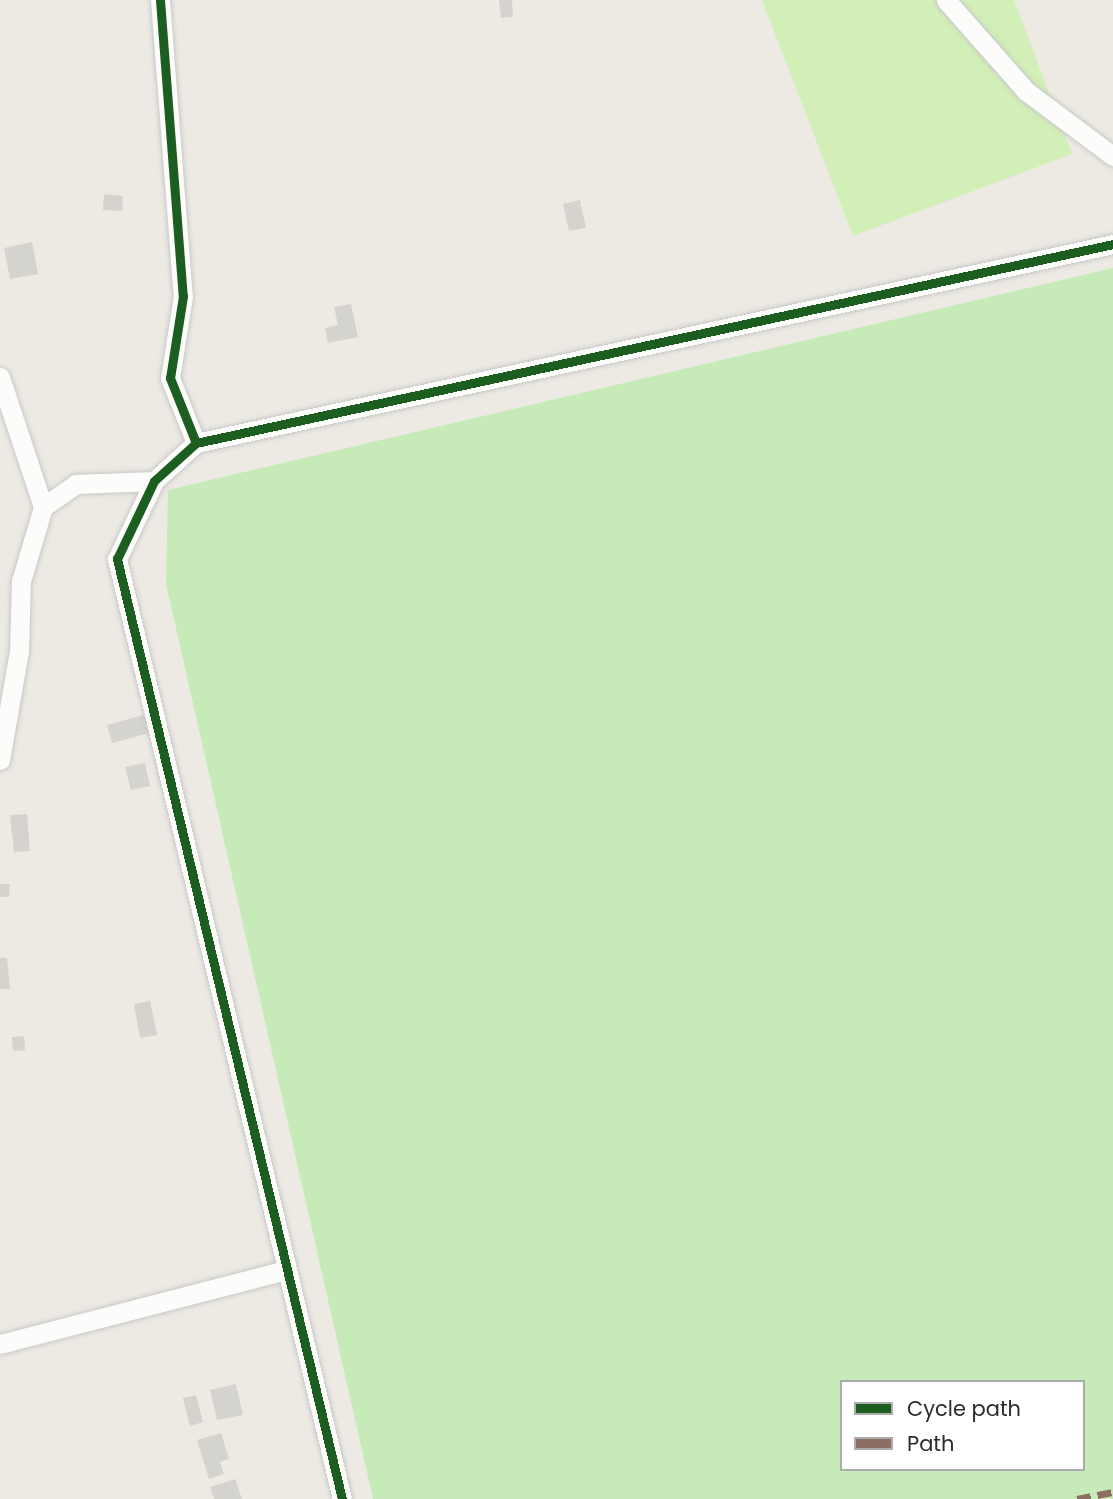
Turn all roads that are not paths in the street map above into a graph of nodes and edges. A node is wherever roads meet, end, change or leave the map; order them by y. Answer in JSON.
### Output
{"nodes":[{"id":1,"x":160,"y":0,"type":"edge"},
{"id":2,"x":946,"y":0,"type":"edge"},
{"id":3,"x":1113,"y":156,"type":"edge"},
{"id":4,"x":1113,"y":244,"type":"edge"},
{"id":5,"x":0,"y":377,"type":"edge"},
{"id":6,"x":196,"y":443,"type":"junction"},
{"id":7,"x":154,"y":481,"type":"junction"},
{"id":8,"x":43,"y":507,"type":"junction"},
{"id":9,"x":0,"y":760,"type":"edge"},
{"id":10,"x":288,"y":1270,"type":"junction"},
{"id":11,"x":0,"y":1344,"type":"edge"},
{"id":12,"x":342,"y":1499,"type":"edge"}],
"edges":[{"from":1,"to":6,"type":"street"},
{"from":2,"to":3,"type":"street"},
{"from":4,"to":6,"type":"street"},
{"from":5,"to":8,"type":"street"},
{"from":6,"to":7,"type":"street"},
{"from":7,"to":8,"type":"street"},
{"from":7,"to":10,"type":"street"},
{"from":8,"to":9,"type":"street"},
{"from":10,"to":11,"type":"street"},
{"from":10,"to":12,"type":"street"}]}
